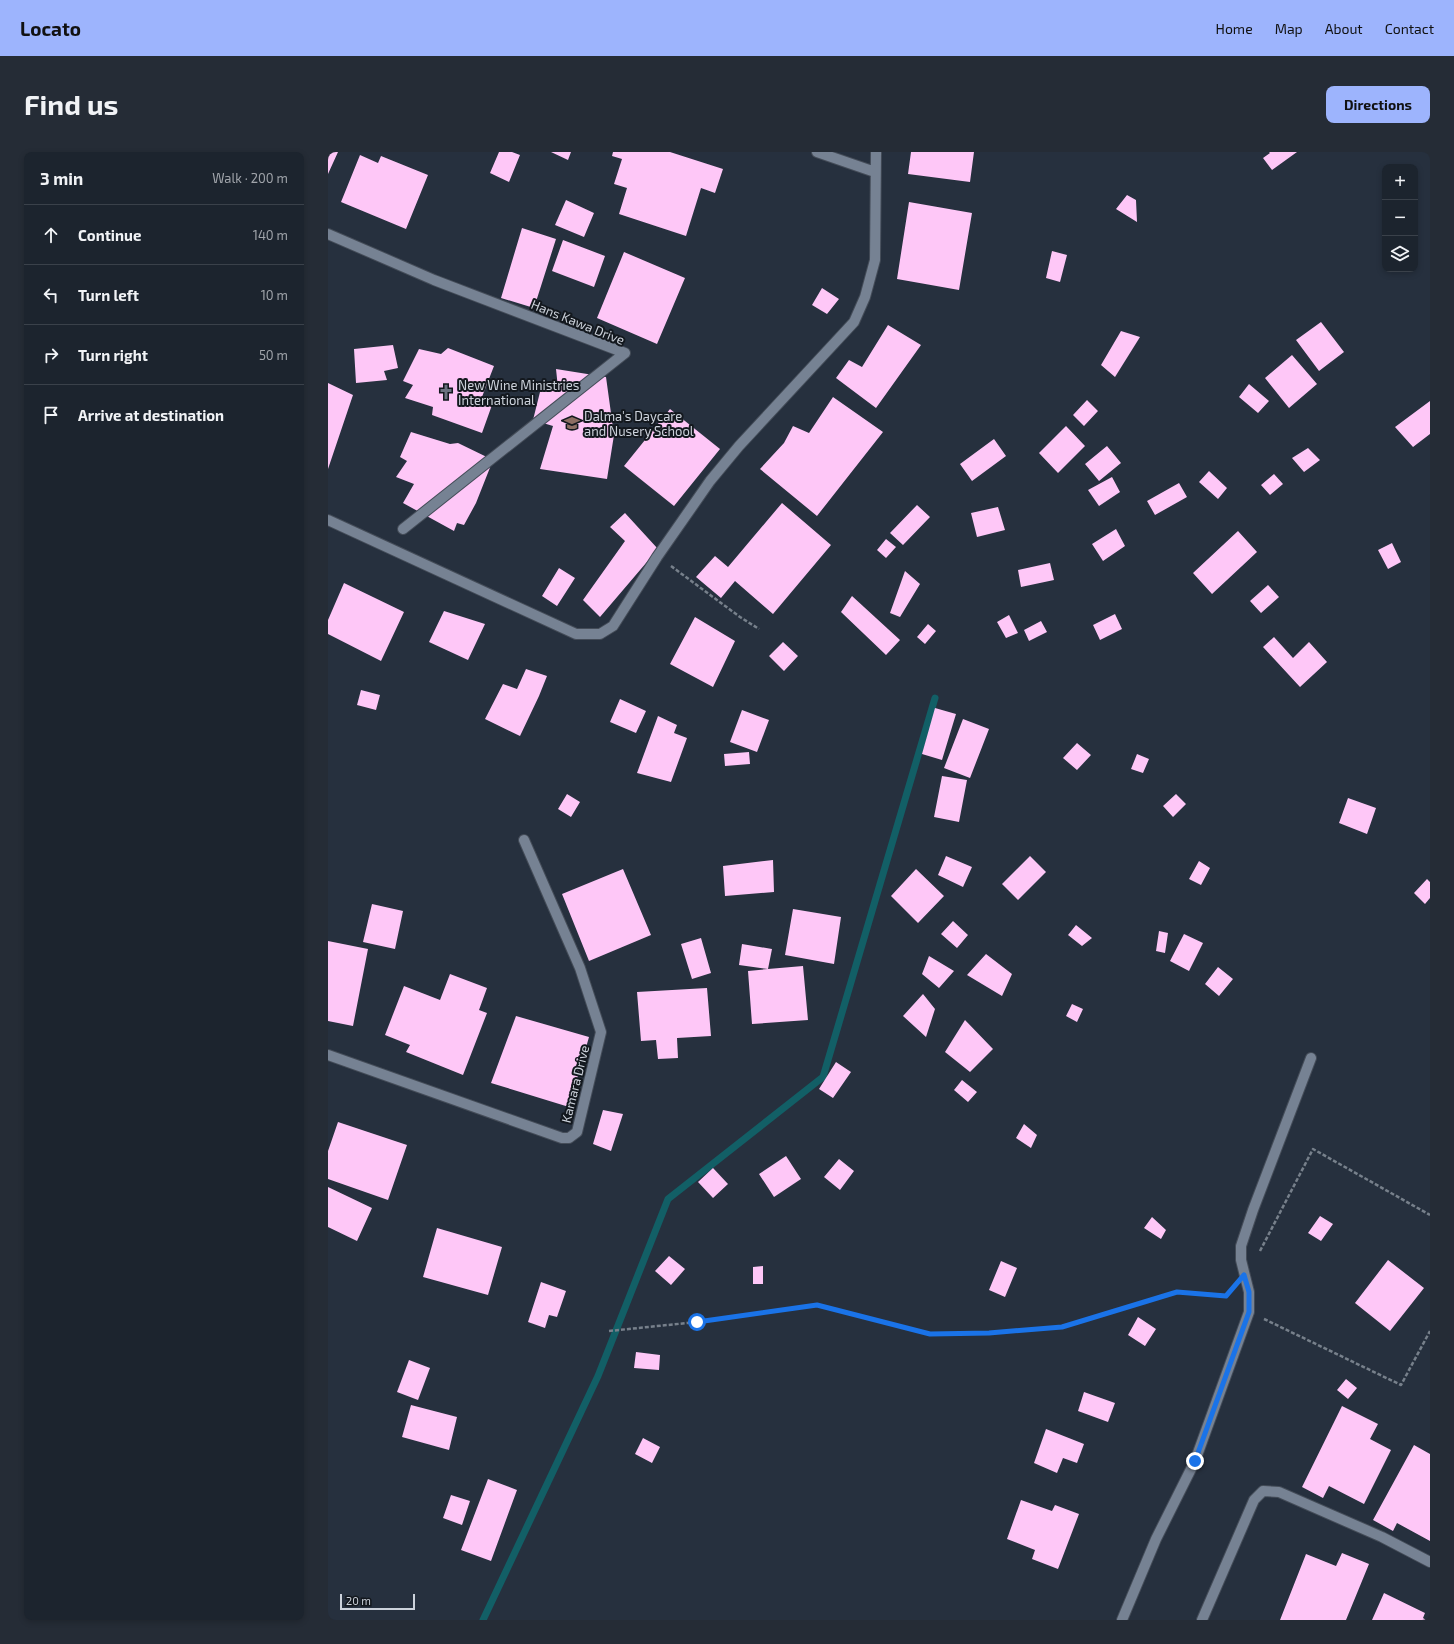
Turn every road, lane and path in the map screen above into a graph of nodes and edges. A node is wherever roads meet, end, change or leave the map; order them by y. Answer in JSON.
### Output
{"nodes":[{"id":1,"x":817,"y":152,"type":"edge"},
{"id":2,"x":876,"y":152,"type":"edge"},
{"id":3,"x":875,"y":172,"type":"junction"},
{"id":4,"x":328,"y":234,"type":"edge"},
{"id":5,"x":328,"y":520,"type":"edge"},
{"id":6,"x":403,"y":529,"type":"dead end"},
{"id":7,"x":657,"y":556,"type":"junction"},
{"id":8,"x":759,"y":629,"type":"dead end"},
{"id":9,"x":524,"y":840,"type":"dead end"},
{"id":10,"x":328,"y":1055,"type":"edge"},
{"id":11,"x":1311,"y":1058,"type":"dead end"},
{"id":12,"x":1430,"y":1215,"type":"edge"},
{"id":13,"x":1244,"y":1275,"type":"junction"},
{"id":14,"x":1249,"y":1312,"type":"junction"},
{"id":15,"x":609,"y":1331,"type":"dead end"},
{"id":16,"x":1430,"y":1331,"type":"edge"},
{"id":17,"x":1430,"y":1562,"type":"edge"},
{"id":18,"x":1122,"y":1620,"type":"edge"},
{"id":19,"x":1202,"y":1620,"type":"edge"}],
"edges":[{"from":1,"to":3,"type":"street"},
{"from":2,"to":3,"type":"street"},
{"from":3,"to":7,"type":"street"},
{"from":4,"to":6,"type":"street","name":"Hans Kawa Drive"},
{"from":5,"to":7,"type":"street"},
{"from":7,"to":8,"type":"path"},
{"from":9,"to":10,"type":"street","name":"Kamara Drive"},
{"from":11,"to":13,"type":"street"},
{"from":12,"to":13,"type":"path"},
{"from":13,"to":14,"type":"street"},
{"from":13,"to":15,"type":"path"},
{"from":14,"to":16,"type":"path"},
{"from":14,"to":18,"type":"street"},
{"from":17,"to":19,"type":"street"}]}
